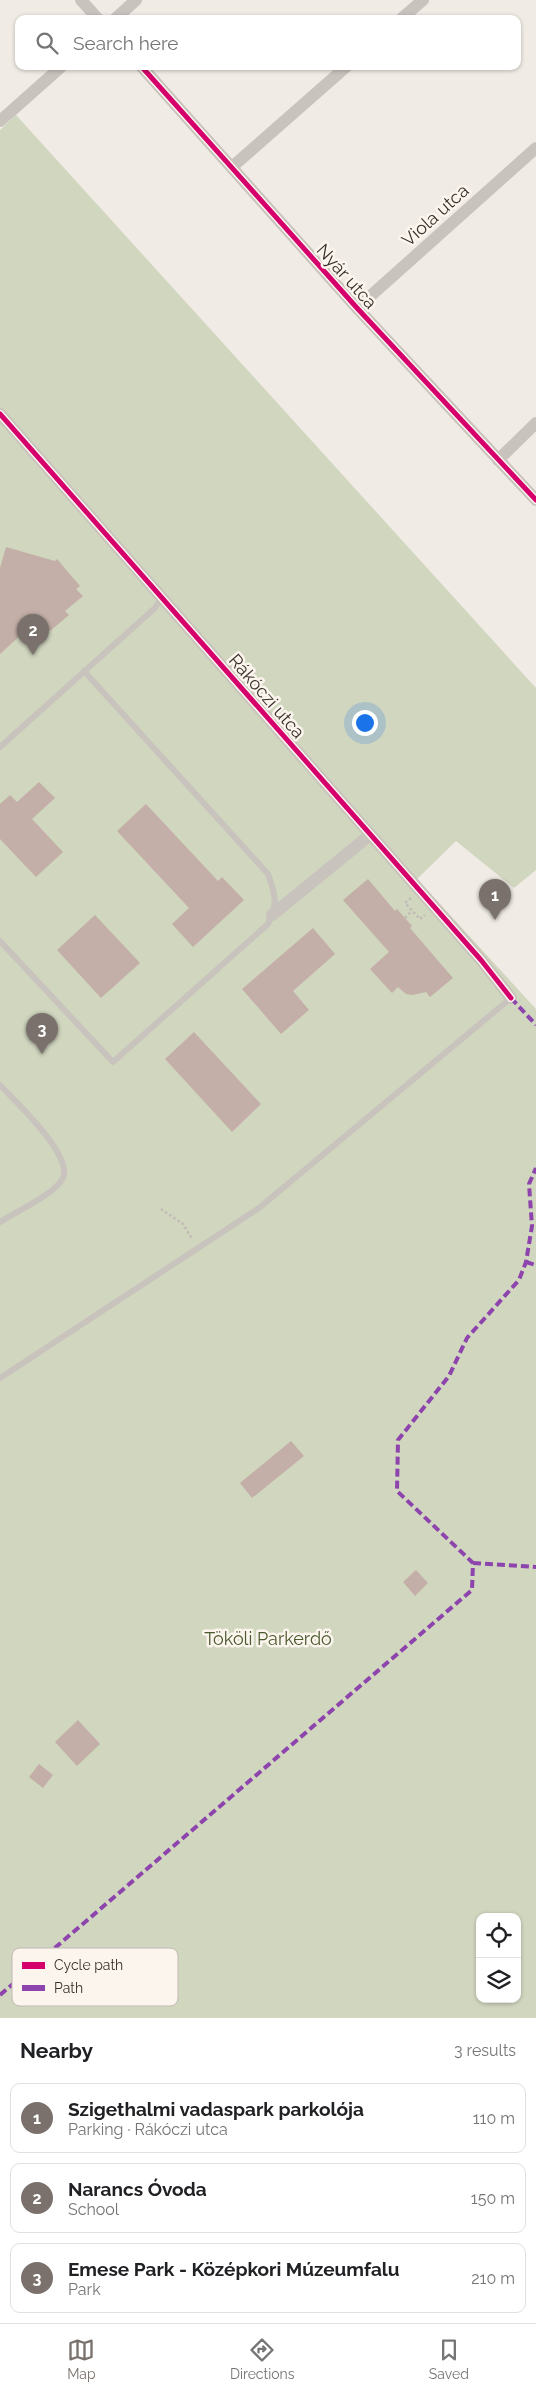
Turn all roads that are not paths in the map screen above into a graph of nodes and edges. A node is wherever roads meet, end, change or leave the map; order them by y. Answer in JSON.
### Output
{"nodes":[{"id":1,"x":81,"y":0,"type":"edge"},
{"id":2,"x":136,"y":0,"type":"edge"},
{"id":3,"x":422,"y":0,"type":"edge"},
{"id":4,"x":94,"y":15,"type":"edge"},
{"id":5,"x":119,"y":15,"type":"edge"},
{"id":6,"x":405,"y":15,"type":"edge"},
{"id":7,"x":57,"y":70,"type":"edge"},
{"id":8,"x":144,"y":70,"type":"edge"},
{"id":9,"x":342,"y":70,"type":"edge"},
{"id":10,"x":0,"y":121,"type":"edge"},
{"id":11,"x":536,"y":148,"type":"edge"},
{"id":12,"x":232,"y":167,"type":"junction"},
{"id":13,"x":357,"y":308,"type":"junction"},
{"id":14,"x":0,"y":414,"type":"edge"},
{"id":15,"x":536,"y":423,"type":"edge"},
{"id":16,"x":498,"y":460,"type":"junction"},
{"id":17,"x":536,"y":500,"type":"edge"},
{"id":18,"x":162,"y":597,"type":"junction"},
{"id":19,"x":84,"y":671,"type":"junction"},
{"id":20,"x":0,"y":747,"type":"edge"},
{"id":21,"x":370,"y":836,"type":"junction"},
{"id":22,"x":272,"y":916,"type":"junction"},
{"id":23,"x":0,"y":941,"type":"edge"},
{"id":24,"x":511,"y":998,"type":"joint"},
{"id":25,"x":0,"y":1085,"type":"edge"},
{"id":26,"x":0,"y":1222,"type":"edge"},
{"id":27,"x":0,"y":1378,"type":"edge"}],
"edges":[{"from":1,"to":4,"type":"street"},
{"from":2,"to":5,"type":"street"},
{"from":3,"to":6,"type":"street"},
{"from":7,"to":10,"type":"street"},
{"from":8,"to":12,"type":"street","name":"Nyár utca"},
{"from":9,"to":12,"type":"street"},
{"from":11,"to":13,"type":"street","name":"Viola utca"},
{"from":12,"to":13,"type":"street","name":"Nyár utca"},
{"from":13,"to":16,"type":"street","name":"Nyár utca"},
{"from":14,"to":18,"type":"street","name":"Rákóczi utca"},
{"from":15,"to":16,"type":"street"},
{"from":16,"to":17,"type":"street","name":"Nyár utca"},
{"from":18,"to":19,"type":"lane"},
{"from":18,"to":21,"type":"street","name":"Rákóczi utca"},
{"from":19,"to":20,"type":"lane"},
{"from":19,"to":22,"type":"lane"},
{"from":21,"to":22,"type":"street"},
{"from":21,"to":24,"type":"street","name":"Rákóczi utca"},
{"from":22,"to":23,"type":"lane"},
{"from":24,"to":27,"type":"lane"},
{"from":25,"to":26,"type":"lane"}]}
